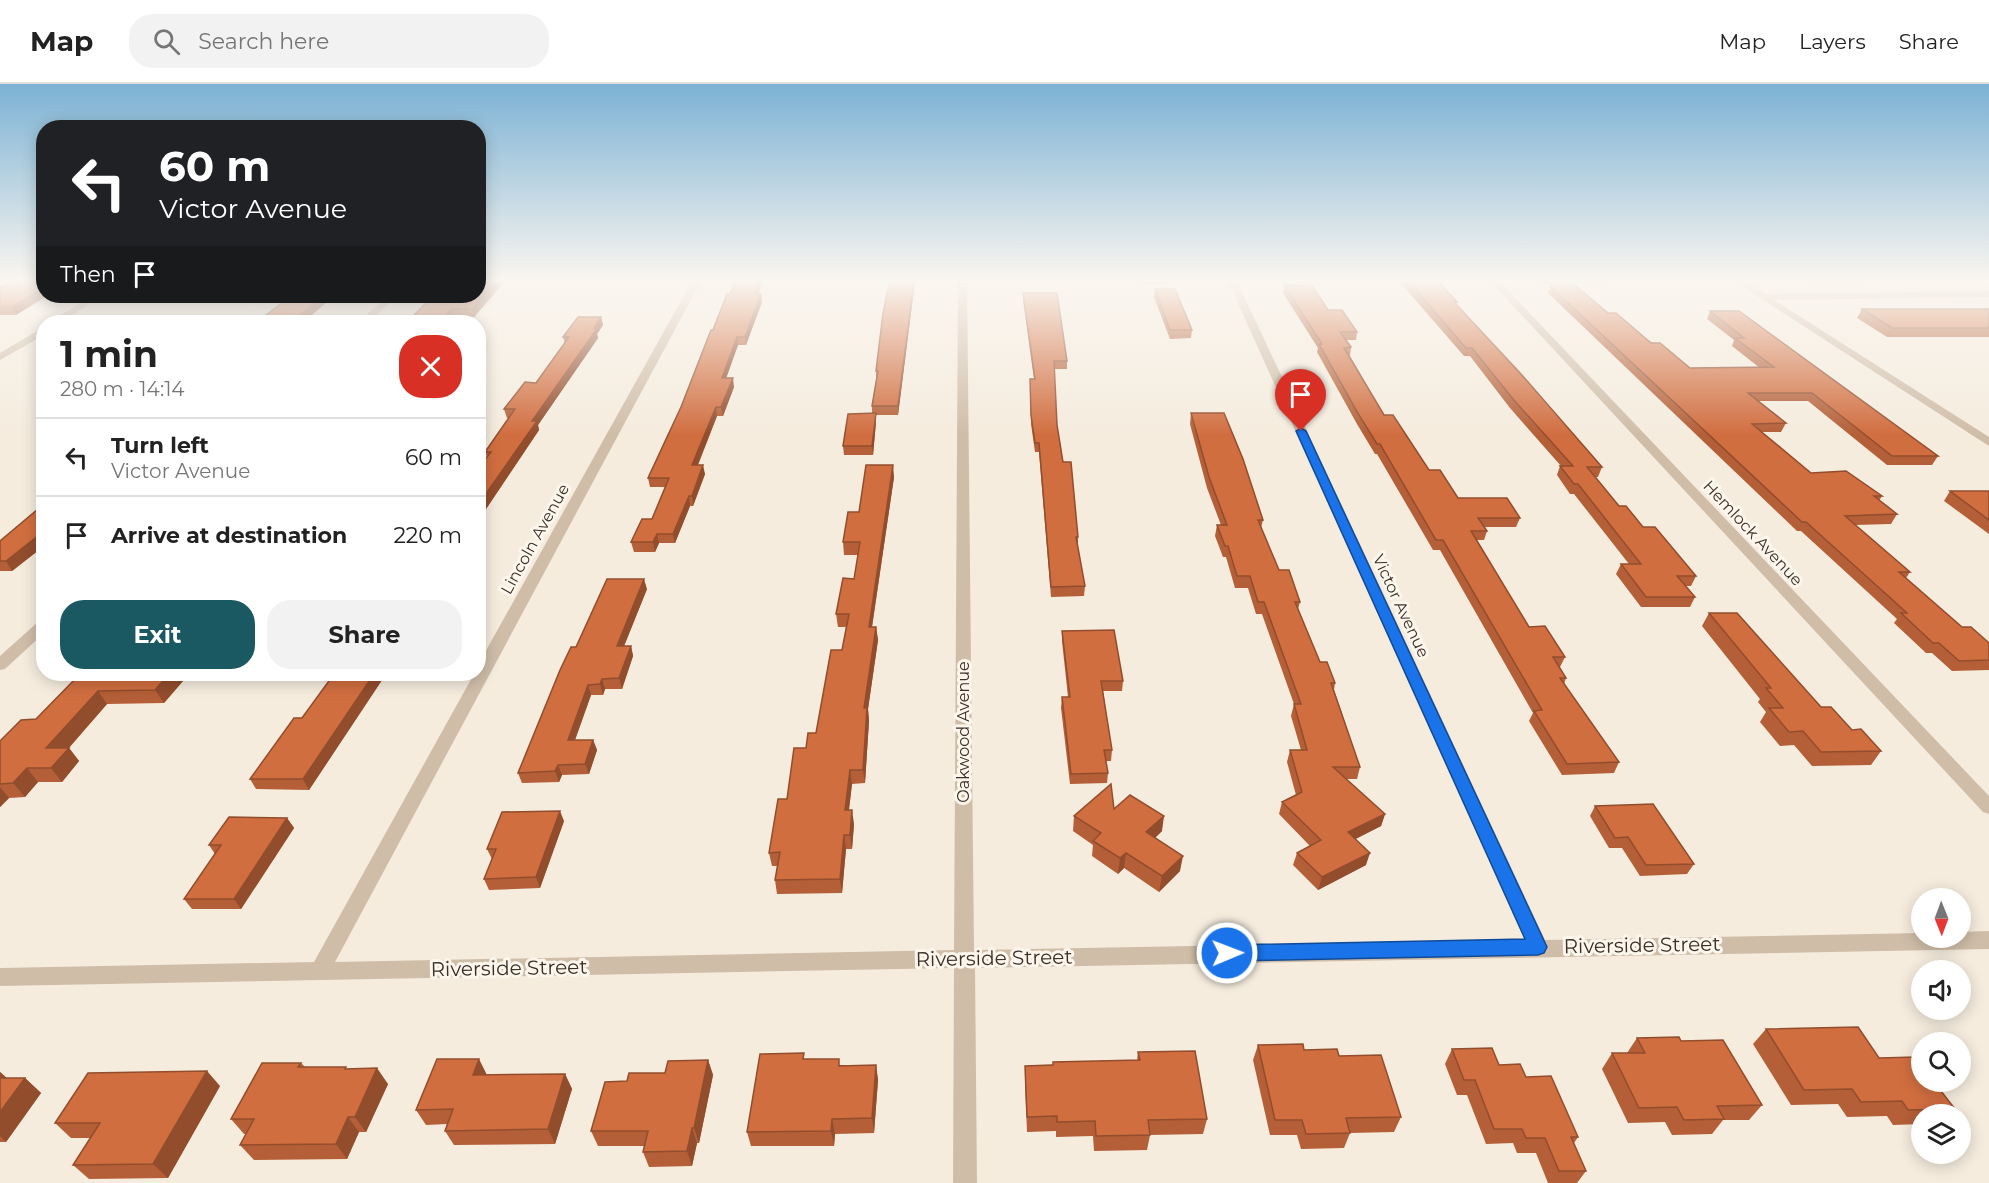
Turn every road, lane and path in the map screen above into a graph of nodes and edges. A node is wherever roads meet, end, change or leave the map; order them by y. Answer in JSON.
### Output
{"nodes":[{"id":1,"x":668,"y":332,"type":"edge"},
{"id":2,"x":962,"y":332,"type":"edge"},
{"id":3,"x":1256,"y":332,"type":"edge"},
{"id":4,"x":1542,"y":332,"type":"edge"},
{"id":5,"x":1818,"y":332,"type":"edge"},
{"id":6,"x":36,"y":335,"type":"edge"},
{"id":7,"x":0,"y":357,"type":"edge"},
{"id":8,"x":1989,"y":442,"type":"edge"},
{"id":9,"x":36,"y":631,"type":"edge"},
{"id":10,"x":0,"y":665,"type":"edge"},
{"id":11,"x":486,"y":666,"type":"edge"},
{"id":12,"x":478,"y":681,"type":"edge"},
{"id":13,"x":1989,"y":807,"type":"edge"},
{"id":14,"x":1989,"y":940,"type":"edge"},
{"id":15,"x":1538,"y":947,"type":"junction"},
{"id":16,"x":964,"y":958,"type":"junction"},
{"id":17,"x":319,"y":972,"type":"junction"},
{"id":18,"x":0,"y":977,"type":"edge"},
{"id":19,"x":964,"y":1183,"type":"edge"}],
"edges":[{"from":1,"to":11,"type":"street","name":"Lincoln Avenue"},
{"from":2,"to":16,"type":"street","name":"Oakwood Avenue"},
{"from":3,"to":15,"type":"street","name":"Victor Avenue"},
{"from":4,"to":13,"type":"street","name":"Hemlock Avenue"},
{"from":5,"to":8,"type":"street"},
{"from":6,"to":7,"type":"street"},
{"from":9,"to":10,"type":"street"},
{"from":12,"to":17,"type":"street","name":"Lincoln Avenue"},
{"from":14,"to":15,"type":"street","name":"Riverside Street"},
{"from":15,"to":16,"type":"street","name":"Riverside Street"},
{"from":16,"to":17,"type":"street","name":"Riverside Street"},
{"from":16,"to":19,"type":"street","name":"Oakwood Avenue"},
{"from":17,"to":18,"type":"street","name":"Riverside Street"}]}
